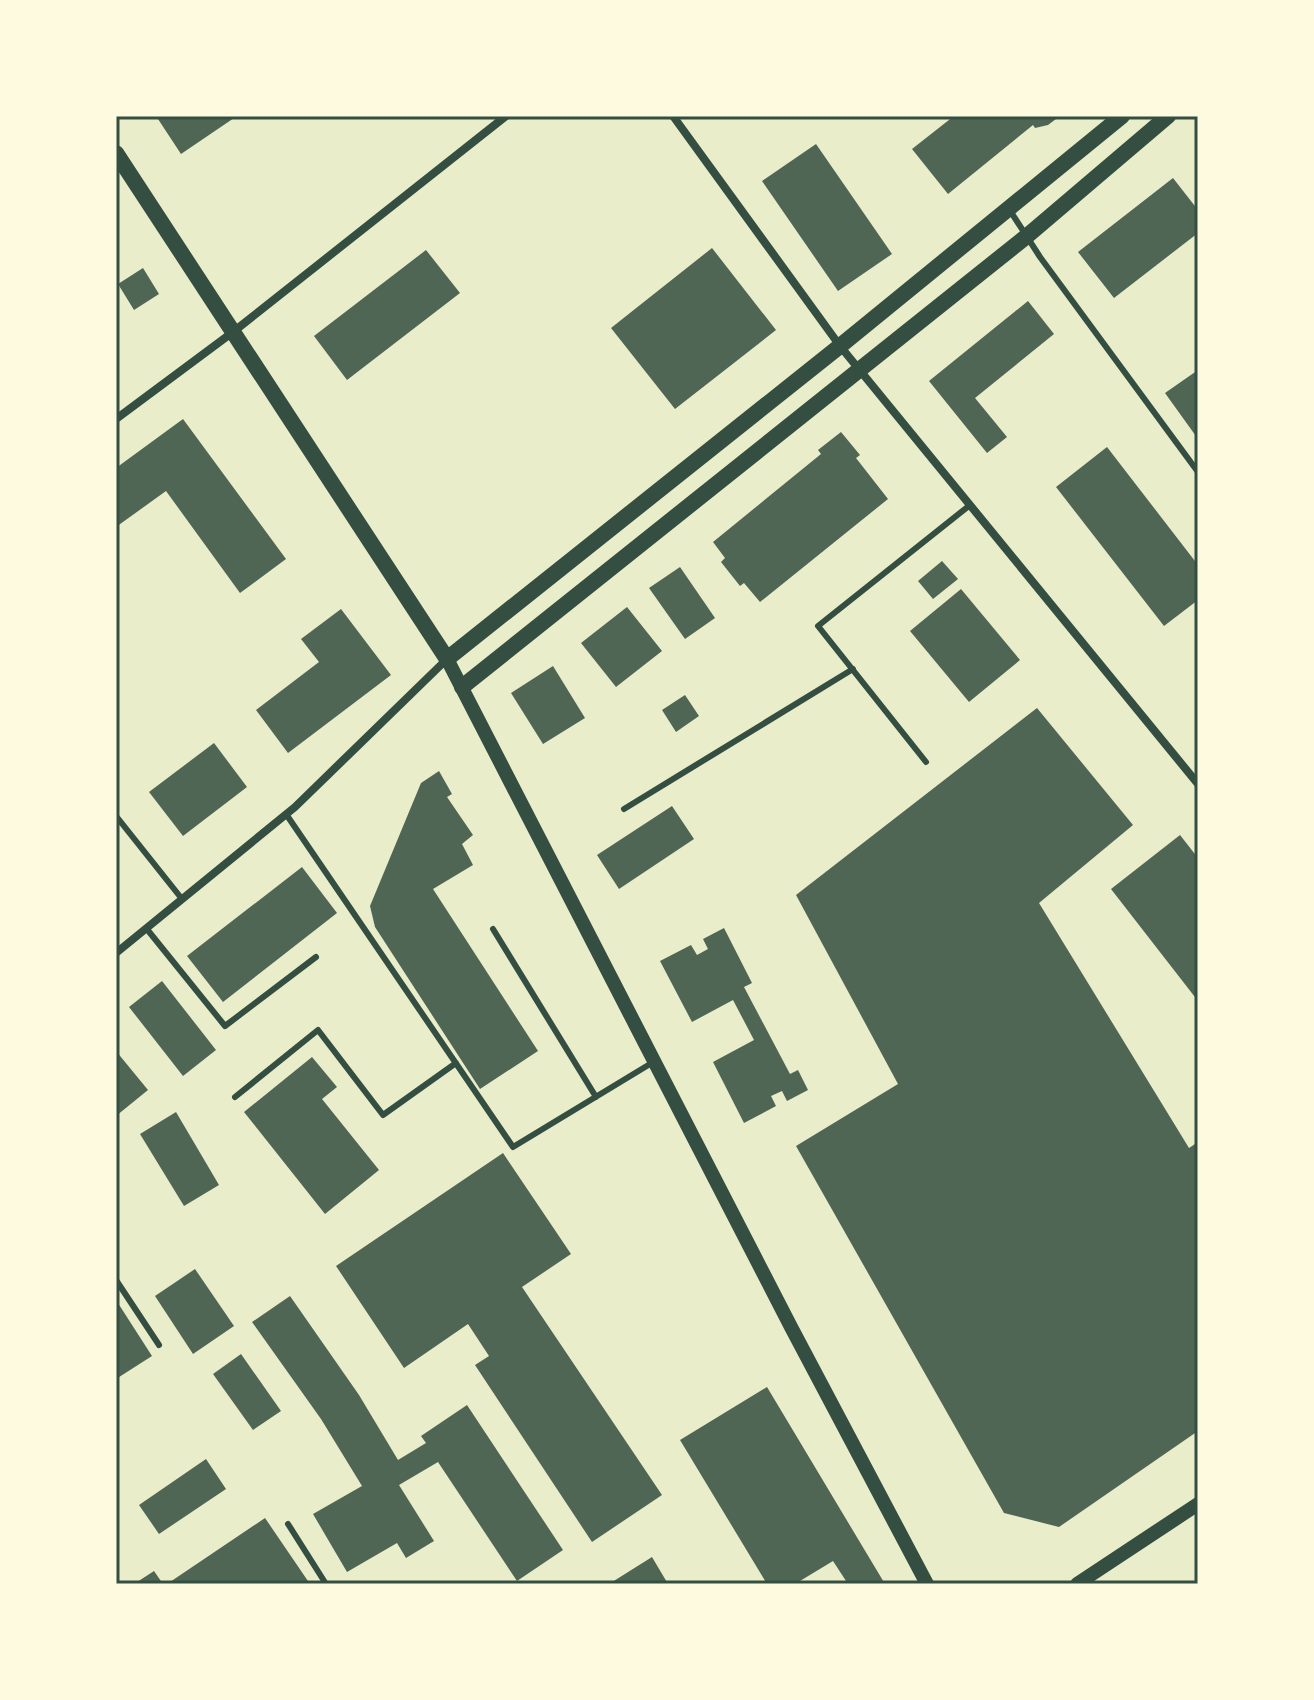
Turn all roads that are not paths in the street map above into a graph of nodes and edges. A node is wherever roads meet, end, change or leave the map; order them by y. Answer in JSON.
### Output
{"nodes":[{"id":1,"x":506,"y":116,"type":"edge"},
{"id":2,"x":673,"y":116,"type":"edge"},
{"id":3,"x":1122,"y":116,"type":"edge"},
{"id":4,"x":1168,"y":116,"type":"edge"},
{"id":5,"x":116,"y":153,"type":"edge"},
{"id":6,"x":1009,"y":209,"type":"junction"},
{"id":7,"x":1027,"y":236,"type":"junction"},
{"id":8,"x":233,"y":332,"type":"junction"},
{"id":9,"x":840,"y":346,"type":"junction"},
{"id":10,"x":861,"y":369,"type":"junction"},
{"id":11,"x":116,"y":419,"type":"edge"},
{"id":12,"x":1198,"y":472,"type":"edge"},
{"id":13,"x":970,"y":505,"type":"junction"},
{"id":14,"x":447,"y":659,"type":"junction"},
{"id":15,"x":853,"y":669,"type":"junction"},
{"id":16,"x":462,"y":687,"type":"junction"},
{"id":17,"x":926,"y":762,"type":"dead end"},
{"id":18,"x":1198,"y":784,"type":"edge"},
{"id":19,"x":624,"y":809,"type":"dead end"},
{"id":20,"x":286,"y":814,"type":"junction"},
{"id":21,"x":116,"y":816,"type":"edge"},
{"id":22,"x":182,"y":899,"type":"junction"},
{"id":23,"x":146,"y":928,"type":"junction"},
{"id":24,"x":493,"y":929,"type":"dead end"},
{"id":25,"x":116,"y":953,"type":"edge"},
{"id":26,"x":316,"y":957,"type":"dead end"},
{"id":27,"x":655,"y":1061,"type":"junction"},
{"id":28,"x":456,"y":1063,"type":"junction"},
{"id":29,"x":235,"y":1097,"type":"dead end"},
{"id":30,"x":596,"y":1097,"type":"junction"},
{"id":31,"x":116,"y":1280,"type":"edge"},
{"id":32,"x":159,"y":1345,"type":"dead end"},
{"id":33,"x":1198,"y":1504,"type":"edge"},
{"id":34,"x":288,"y":1524,"type":"dead end"},
{"id":35,"x":326,"y":1584,"type":"edge"},
{"id":36,"x":927,"y":1584,"type":"edge"},
{"id":37,"x":1077,"y":1584,"type":"edge"}],
"edges":[{"from":1,"to":8,"type":"street"},
{"from":2,"to":9,"type":"street"},
{"from":3,"to":6,"type":"main road"},
{"from":4,"to":7,"type":"main road"},
{"from":5,"to":8,"type":"main road"},
{"from":6,"to":7,"type":"lane"},
{"from":6,"to":9,"type":"main road"},
{"from":7,"to":10,"type":"main road"},
{"from":7,"to":12,"type":"lane"},
{"from":8,"to":11,"type":"street"},
{"from":8,"to":14,"type":"main road"},
{"from":9,"to":10,"type":"street"},
{"from":9,"to":14,"type":"main road"},
{"from":10,"to":13,"type":"street"},
{"from":10,"to":16,"type":"main road"},
{"from":13,"to":15,"type":"lane"},
{"from":13,"to":18,"type":"street"},
{"from":14,"to":16,"type":"street"},
{"from":14,"to":20,"type":"street"},
{"from":15,"to":17,"type":"lane"},
{"from":15,"to":19,"type":"lane"},
{"from":16,"to":27,"type":"street"},
{"from":20,"to":22,"type":"street"},
{"from":20,"to":28,"type":"lane"},
{"from":21,"to":22,"type":"lane"},
{"from":22,"to":23,"type":"street"},
{"from":23,"to":25,"type":"street"},
{"from":23,"to":26,"type":"lane"},
{"from":24,"to":30,"type":"lane"},
{"from":27,"to":30,"type":"lane"},
{"from":27,"to":36,"type":"street"},
{"from":28,"to":29,"type":"lane"},
{"from":28,"to":30,"type":"lane"},
{"from":31,"to":32,"type":"lane"},
{"from":33,"to":37,"type":"street"},
{"from":34,"to":35,"type":"lane"}]}
